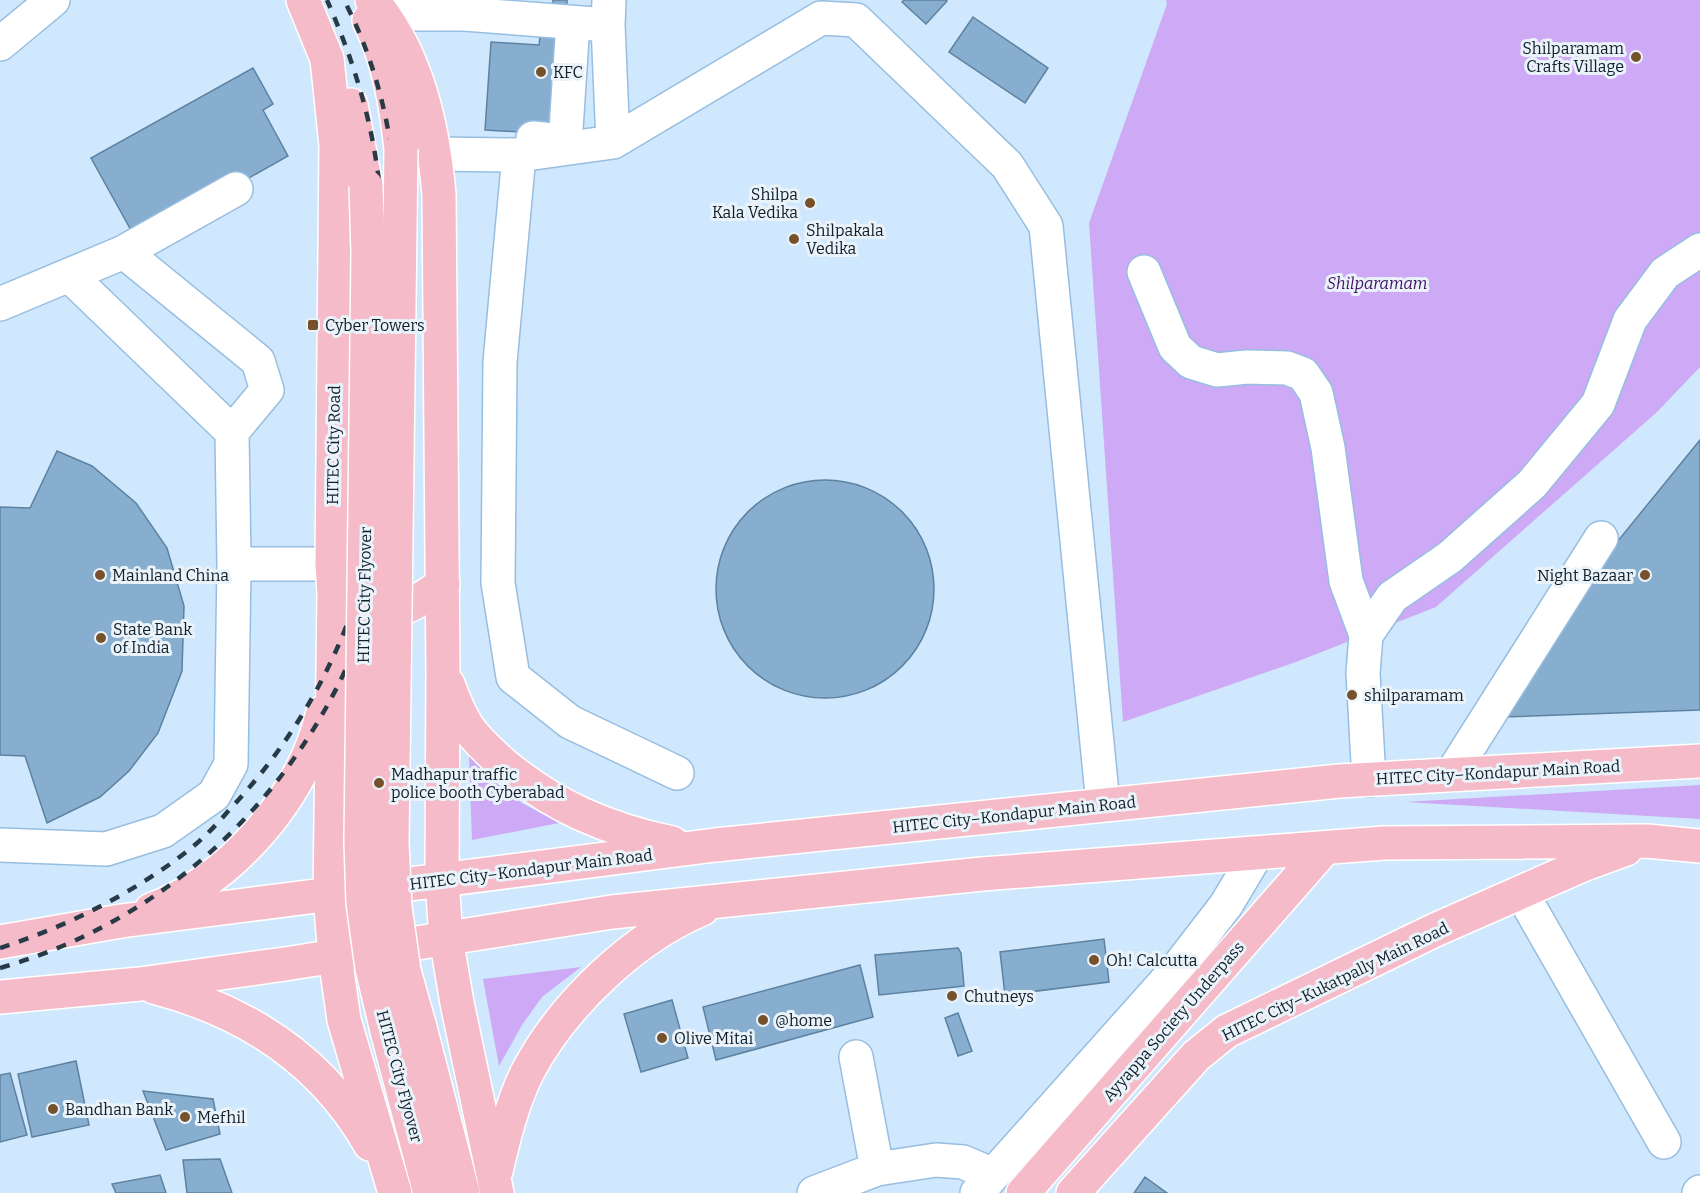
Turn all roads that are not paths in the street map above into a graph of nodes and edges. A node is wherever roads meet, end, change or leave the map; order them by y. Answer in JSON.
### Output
{"nodes":[{"id":1,"x":52,"y":0,"type":"edge"},
{"id":2,"x":304,"y":0,"type":"edge"},
{"id":3,"x":371,"y":5,"type":"edge"},
{"id":4,"x":465,"y":7,"type":"edge"},
{"id":5,"x":608,"y":13,"type":"edge"},
{"id":6,"x":573,"y":22,"type":"junction"},
{"id":7,"x":0,"y":44,"type":"edge"},
{"id":8,"x":613,"y":142,"type":"junction"},
{"id":9,"x":433,"y":143,"type":"junction"},
{"id":10,"x":519,"y":155,"type":"junction"},
{"id":11,"x":236,"y":189,"type":"dead end"},
{"id":12,"x":1700,"y":250,"type":"edge"},
{"id":13,"x":124,"y":252,"type":"junction"},
{"id":14,"x":1144,"y":272,"type":"dead end"},
{"id":15,"x":69,"y":275,"type":"junction"},
{"id":16,"x":0,"y":304,"type":"edge"},
{"id":17,"x":232,"y":432,"type":"junction"},
{"id":18,"x":1601,"y":538,"type":"dead end"},
{"id":19,"x":234,"y":564,"type":"junction"},
{"id":20,"x":333,"y":579,"type":"junction"},
{"id":21,"x":443,"y":584,"type":"junction"},
{"id":22,"x":1366,"y":635,"type":"junction"},
{"id":23,"x":443,"y":673,"type":"junction"},
{"id":24,"x":331,"y":677,"type":"junction"},
{"id":25,"x":1700,"y":761,"type":"edge"},
{"id":26,"x":676,"y":773,"type":"dead end"},
{"id":27,"x":1451,"y":776,"type":"junction"},
{"id":28,"x":1369,"y":780,"type":"junction"},
{"id":29,"x":1103,"y":804,"type":"junction"},
{"id":30,"x":1647,"y":841,"type":"junction"},
{"id":31,"x":0,"y":845,"type":"edge"},
{"id":32,"x":715,"y":845,"type":"junction"},
{"id":33,"x":1697,"y":847,"type":"edge"},
{"id":34,"x":1324,"y":849,"type":"junction"},
{"id":35,"x":1257,"y":853,"type":"junction"},
{"id":36,"x":442,"y":880,"type":"junction"},
{"id":37,"x":1521,"y":892,"type":"junction"},
{"id":38,"x":330,"y":896,"type":"junction"},
{"id":39,"x":721,"y":901,"type":"junction"},
{"id":40,"x":121,"y":921,"type":"junction"},
{"id":41,"x":446,"y":938,"type":"junction"},
{"id":42,"x":0,"y":942,"type":"edge"},
{"id":43,"x":335,"y":957,"type":"junction"},
{"id":44,"x":140,"y":984,"type":"junction"},
{"id":45,"x":0,"y":997,"type":"edge"},
{"id":46,"x":856,"y":1057,"type":"dead end"},
{"id":47,"x":1664,"y":1142,"type":"dead end"},
{"id":48,"x":878,"y":1169,"type":"junction"},
{"id":49,"x":985,"y":1184,"type":"edge"},
{"id":50,"x":495,"y":1187,"type":"edge"},
{"id":51,"x":395,"y":1193,"type":"edge"},
{"id":52,"x":430,"y":1193,"type":"edge"},
{"id":53,"x":463,"y":1193,"type":"edge"},
{"id":54,"x":814,"y":1193,"type":"edge"},
{"id":55,"x":1023,"y":1193,"type":"edge"},
{"id":56,"x":1073,"y":1193,"type":"edge"}],
"edges":[{"from":1,"to":7,"type":"street"},
{"from":2,"to":20,"type":"main road","name":"HITEC City Road"},
{"from":2,"to":52,"type":"main road","name":"HITEC City Flyover","bridge":true},
{"from":3,"to":4,"type":"street"},
{"from":3,"to":9,"type":"main road"},
{"from":3,"to":53,"type":"main road","name":"HITEC City Flyover","bridge":true},
{"from":4,"to":6,"type":"street"},
{"from":5,"to":6,"type":"street"},
{"from":5,"to":8,"type":"street"},
{"from":6,"to":9,"type":"street"},
{"from":8,"to":10,"type":"street"},
{"from":8,"to":29,"type":"street"},
{"from":9,"to":10,"type":"street"},
{"from":9,"to":21,"type":"main road"},
{"from":10,"to":26,"type":"street"},
{"from":11,"to":13,"type":"street"},
{"from":12,"to":22,"type":"street"},
{"from":13,"to":15,"type":"street"},
{"from":13,"to":17,"type":"street"},
{"from":14,"to":22,"type":"street"},
{"from":15,"to":16,"type":"street"},
{"from":15,"to":17,"type":"street"},
{"from":17,"to":19,"type":"street"},
{"from":18,"to":27,"type":"street"},
{"from":19,"to":20,"type":"street"},
{"from":19,"to":31,"type":"street"},
{"from":20,"to":21,"type":"main road"},
{"from":20,"to":24,"type":"main road","name":"HITEC City Road"},
{"from":21,"to":23,"type":"main road"},
{"from":22,"to":28,"type":"street"},
{"from":23,"to":32,"type":"main road"},
{"from":23,"to":36,"type":"main road"},
{"from":24,"to":38,"type":"main road","name":"HITEC City Road"},
{"from":24,"to":40,"type":"main road"},
{"from":25,"to":27,"type":"main road","name":"HITEC City–Kondapur Main Road"},
{"from":27,"to":28,"type":"main road","name":"HITEC City–Kondapur Main Road"},
{"from":28,"to":29,"type":"main road","name":"HITEC City–Kondapur Main Road"},
{"from":29,"to":32,"type":"main road","name":"HITEC City–Kondapur Main Road"},
{"from":30,"to":33,"type":"main road"},
{"from":30,"to":34,"type":"main road"},
{"from":30,"to":37,"type":"main road","name":"HITEC City–Kukatpally Main Road"},
{"from":32,"to":36,"type":"main road","name":"HITEC City–Kondapur Main Road"},
{"from":34,"to":35,"type":"main road"},
{"from":34,"to":55,"type":"main road","name":"Ayyappa Society Underpass"},
{"from":35,"to":39,"type":"main road"},
{"from":35,"to":49,"type":"street"},
{"from":36,"to":38,"type":"main road","name":"HITEC City–Kondapur Main Road"},
{"from":36,"to":41,"type":"main road"},
{"from":37,"to":47,"type":"street"},
{"from":37,"to":56,"type":"main road","name":"HITEC City–Kukatpally Main Road"},
{"from":38,"to":40,"type":"main road","name":"HITEC City–Kondapur Main Road"},
{"from":38,"to":43,"type":"main road","name":"HITEC City Road"},
{"from":39,"to":41,"type":"main road"},
{"from":39,"to":50,"type":"main road"},
{"from":40,"to":42,"type":"main road"},
{"from":41,"to":43,"type":"main road"},
{"from":41,"to":50,"type":"main road"},
{"from":43,"to":44,"type":"main road"},
{"from":43,"to":51,"type":"main road"},
{"from":44,"to":45,"type":"main road"},
{"from":44,"to":51,"type":"main road"},
{"from":46,"to":48,"type":"street"},
{"from":48,"to":49,"type":"street"},
{"from":48,"to":54,"type":"street"}]}
